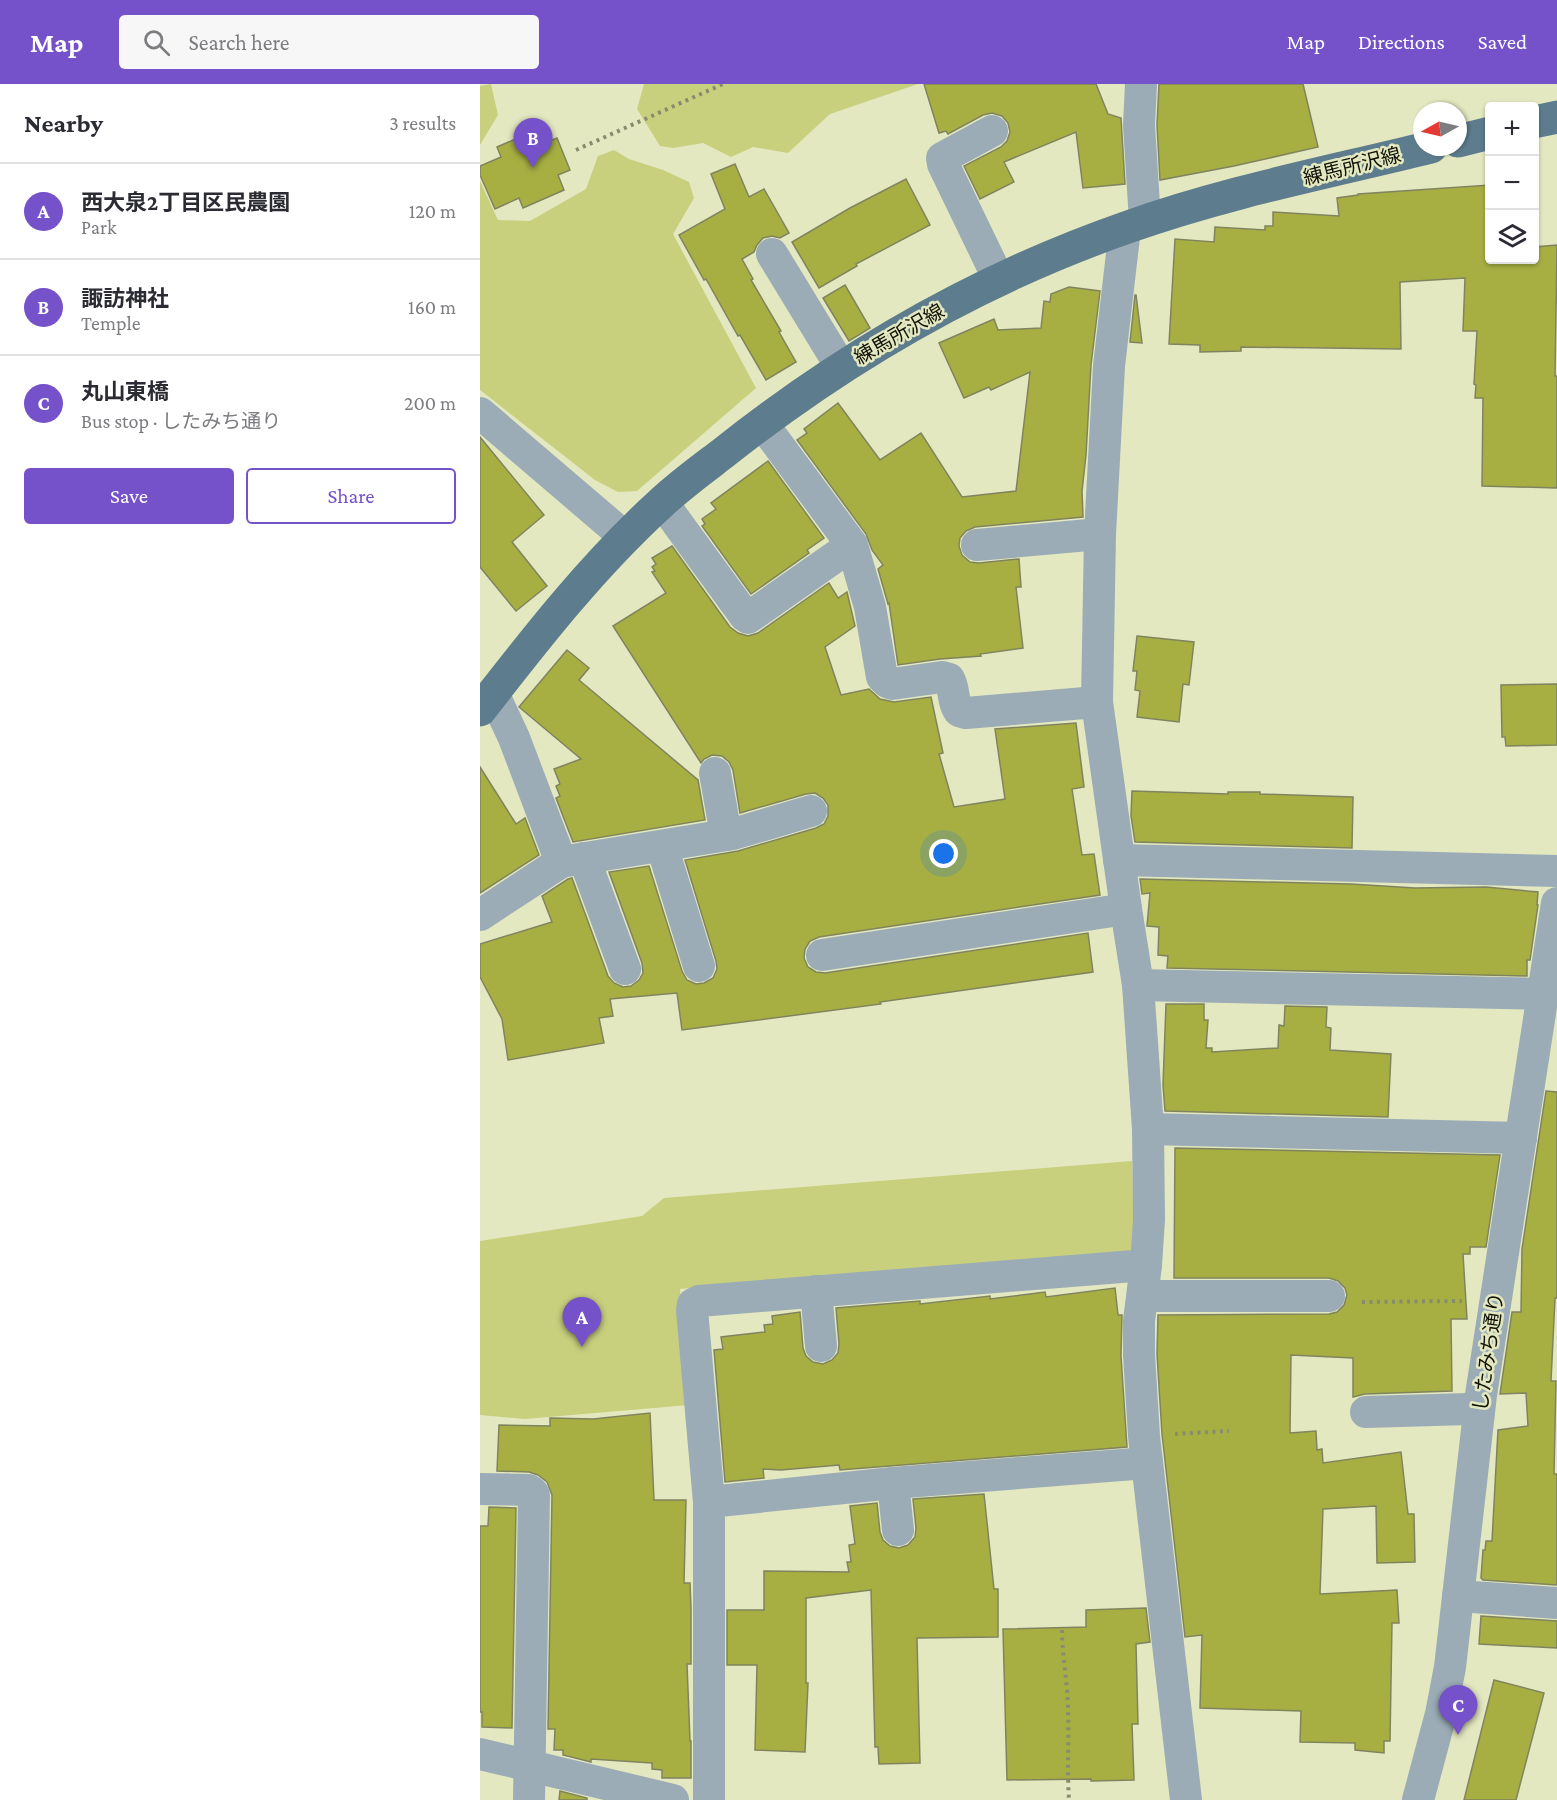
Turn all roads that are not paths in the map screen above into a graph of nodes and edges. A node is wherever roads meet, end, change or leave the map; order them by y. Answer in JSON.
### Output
{"nodes":[{"id":1,"x":1141,"y":84,"type":"edge"},
{"id":2,"x":1557,"y":117,"type":"edge"},
{"id":3,"x":1539,"y":121,"type":"edge"},
{"id":4,"x":992,"y":131,"type":"dead end"},
{"id":5,"x":1485,"y":134,"type":"edge"},
{"id":6,"x":1467,"y":139,"type":"edge"},
{"id":7,"x":1413,"y":151,"type":"edge"},
{"id":8,"x":1135,"y":224,"type":"junction"},
{"id":9,"x":772,"y":254,"type":"dead end"},
{"id":10,"x":999,"y":280,"type":"junction"},
{"id":11,"x":840,"y":367,"type":"junction"},
{"id":12,"x":480,"y":413,"type":"edge"},
{"id":13,"x":762,"y":423,"type":"junction"},
{"id":14,"x":662,"y":502,"type":"junction"},
{"id":15,"x":1100,"y":534,"type":"junction"},
{"id":16,"x":625,"y":537,"type":"junction"},
{"id":17,"x":852,"y":545,"type":"junction"},
{"id":18,"x":977,"y":545,"type":"dead end"},
{"id":19,"x":487,"y":701,"type":"edge"},
{"id":20,"x":1097,"y":702,"type":"junction"},
{"id":21,"x":715,"y":773,"type":"dead end"},
{"id":22,"x":811,"y":812,"type":"dead end"},
{"id":23,"x":726,"y":835,"type":"junction"},
{"id":24,"x":662,"y":846,"type":"junction"},
{"id":25,"x":572,"y":860,"type":"junction"},
{"id":26,"x":1119,"y":860,"type":"junction"},
{"id":27,"x":1557,"y":871,"type":"edge"},
{"id":28,"x":1557,"y":903,"type":"edge"},
{"id":29,"x":1126,"y":909,"type":"junction"},
{"id":30,"x":480,"y":915,"type":"edge"},
{"id":31,"x":1554,"y":941,"type":"edge"},
{"id":32,"x":822,"y":955,"type":"dead end"},
{"id":33,"x":699,"y":966,"type":"dead end"},
{"id":34,"x":625,"y":969,"type":"dead end"},
{"id":35,"x":1138,"y":985,"type":"junction"},
{"id":36,"x":1544,"y":994,"type":"junction"},
{"id":37,"x":1148,"y":1129,"type":"junction"},
{"id":38,"x":1521,"y":1138,"type":"junction"},
{"id":39,"x":1146,"y":1264,"type":"junction"},
{"id":40,"x":816,"y":1291,"type":"junction"},
{"id":41,"x":1143,"y":1296,"type":"junction"},
{"id":42,"x":1329,"y":1296,"type":"road end"},
{"id":43,"x":821,"y":1346,"type":"dead end"},
{"id":44,"x":1479,"y":1411,"type":"junction"},
{"id":45,"x":1366,"y":1412,"type":"dead end"},
{"id":46,"x":1145,"y":1450,"type":"junction"},
{"id":47,"x":893,"y":1483,"type":"junction"},
{"id":48,"x":480,"y":1489,"type":"edge"},
{"id":49,"x":709,"y":1502,"type":"junction"},
{"id":50,"x":898,"y":1530,"type":"dead end"},
{"id":51,"x":1458,"y":1596,"type":"junction"},
{"id":52,"x":1557,"y":1603,"type":"edge"},
{"id":53,"x":480,"y":1754,"type":"edge"},
{"id":54,"x":530,"y":1767,"type":"junction"},
{"id":55,"x":529,"y":1800,"type":"edge"},
{"id":56,"x":673,"y":1800,"type":"edge"},
{"id":57,"x":709,"y":1800,"type":"edge"},
{"id":58,"x":1186,"y":1800,"type":"edge"},
{"id":59,"x":1418,"y":1800,"type":"edge"}],
"edges":[{"from":1,"to":8,"type":"street"},
{"from":2,"to":3,"type":"main road"},
{"from":4,"to":10,"type":"street"},
{"from":5,"to":6,"type":"main road"},
{"from":7,"to":8,"type":"main road","name":"練馬所沢線"},
{"from":8,"to":10,"type":"main road","name":"練馬所沢線"},
{"from":8,"to":15,"type":"street"},
{"from":9,"to":11,"type":"street"},
{"from":10,"to":11,"type":"main road","name":"練馬所沢線"},
{"from":11,"to":13,"type":"main road","name":"練馬所沢線"},
{"from":12,"to":16,"type":"street"},
{"from":13,"to":14,"type":"main road","name":"練馬所沢線"},
{"from":13,"to":17,"type":"street"},
{"from":14,"to":16,"type":"main road","name":"練馬所沢線"},
{"from":14,"to":17,"type":"street"},
{"from":15,"to":18,"type":"street"},
{"from":15,"to":20,"type":"street"},
{"from":16,"to":19,"type":"main road","name":"練馬所沢線"},
{"from":17,"to":20,"type":"street"},
{"from":19,"to":25,"type":"street"},
{"from":20,"to":26,"type":"street"},
{"from":21,"to":23,"type":"street"},
{"from":22,"to":23,"type":"street"},
{"from":23,"to":24,"type":"street"},
{"from":24,"to":25,"type":"street"},
{"from":24,"to":33,"type":"street"},
{"from":25,"to":30,"type":"street"},
{"from":25,"to":34,"type":"street"},
{"from":26,"to":27,"type":"street"},
{"from":26,"to":29,"type":"street"},
{"from":28,"to":31,"type":"street","name":"したみち通り"},
{"from":29,"to":32,"type":"street"},
{"from":29,"to":35,"type":"street"},
{"from":31,"to":36,"type":"street","name":"したみち通り"},
{"from":35,"to":36,"type":"street"},
{"from":35,"to":37,"type":"street"},
{"from":36,"to":38,"type":"street","name":"したみち通り"},
{"from":37,"to":38,"type":"street"},
{"from":37,"to":39,"type":"street"},
{"from":38,"to":44,"type":"street","name":"したみち通り"},
{"from":39,"to":40,"type":"street"},
{"from":39,"to":41,"type":"street"},
{"from":40,"to":43,"type":"street"},
{"from":40,"to":49,"type":"street"},
{"from":41,"to":42,"type":"street"},
{"from":41,"to":46,"type":"street"},
{"from":44,"to":45,"type":"street"},
{"from":44,"to":51,"type":"street","name":"したみち通り"},
{"from":46,"to":47,"type":"street"},
{"from":46,"to":58,"type":"street"},
{"from":47,"to":49,"type":"street"},
{"from":47,"to":50,"type":"street"},
{"from":48,"to":54,"type":"street"},
{"from":49,"to":57,"type":"street"},
{"from":51,"to":52,"type":"street"},
{"from":51,"to":59,"type":"street","name":"したみち通り"},
{"from":53,"to":54,"type":"street"},
{"from":54,"to":55,"type":"street"},
{"from":54,"to":56,"type":"street"}]}
